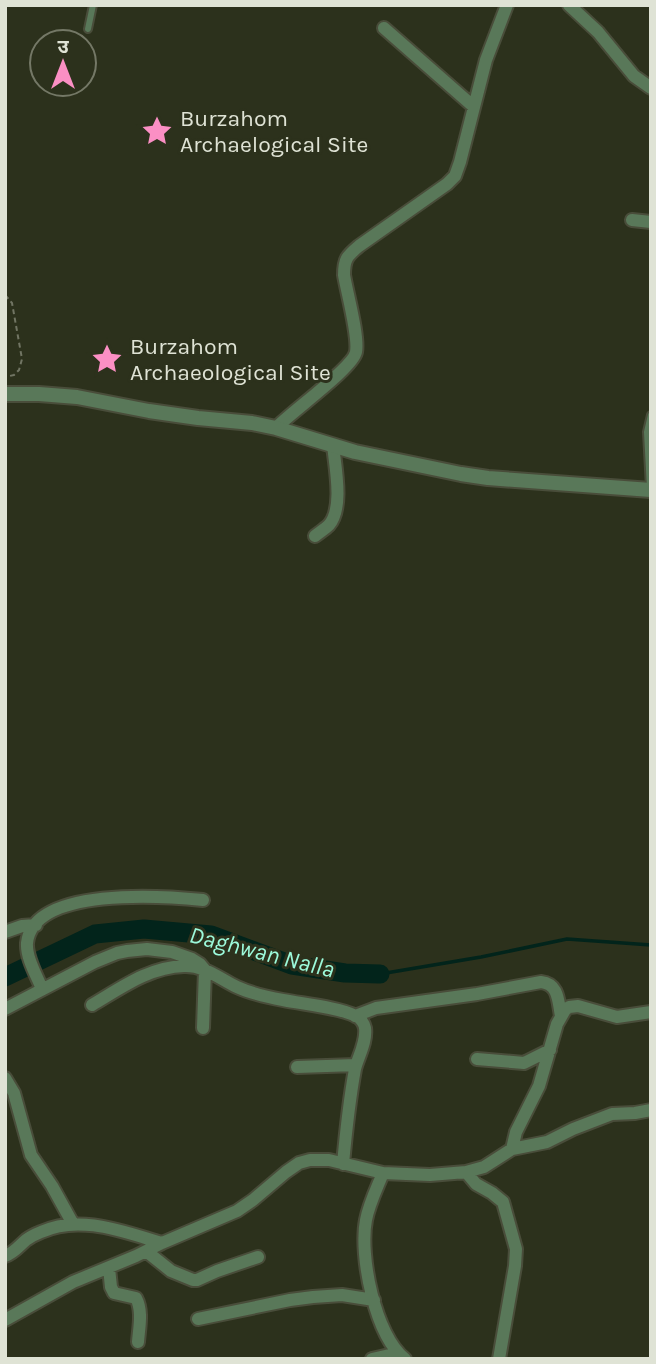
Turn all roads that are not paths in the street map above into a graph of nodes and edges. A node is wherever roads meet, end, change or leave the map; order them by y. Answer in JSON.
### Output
{"nodes":[{"id":1,"x":93,"y":5,"type":"edge"},
{"id":2,"x":508,"y":5,"type":"edge"},
{"id":3,"x":569,"y":5,"type":"edge"},
{"id":4,"x":88,"y":28,"type":"edge"},
{"id":5,"x":384,"y":28,"type":"dead end"},
{"id":6,"x":651,"y":88,"type":"edge"},
{"id":7,"x":474,"y":107,"type":"junction"},
{"id":8,"x":632,"y":220,"type":"dead end"},
{"id":9,"x":651,"y":222,"type":"edge"},
{"id":10,"x":5,"y":394,"type":"edge"},
{"id":11,"x":651,"y":415,"type":"edge"},
{"id":12,"x":276,"y":428,"type":"junction"},
{"id":13,"x":333,"y":445,"type":"junction"},
{"id":14,"x":650,"y":490,"type":"edge"},
{"id":15,"x":315,"y":536,"type":"dead end"},
{"id":16,"x":203,"y":900,"type":"dead end"},
{"id":17,"x":36,"y":925,"type":"junction"},
{"id":18,"x":5,"y":932,"type":"edge"},
{"id":19,"x":205,"y":970,"type":"junction"},
{"id":20,"x":43,"y":989,"type":"junction"},
{"id":21,"x":92,"y":1005,"type":"dead end"},
{"id":22,"x":5,"y":1009,"type":"edge"},
{"id":23,"x":651,"y":1012,"type":"edge"},
{"id":24,"x":355,"y":1016,"type":"junction"},
{"id":25,"x":561,"y":1016,"type":"junction"},
{"id":26,"x":202,"y":1028,"type":"dead end"},
{"id":27,"x":550,"y":1050,"type":"junction"},
{"id":28,"x":477,"y":1059,"type":"dead end"},
{"id":29,"x":356,"y":1065,"type":"junction"},
{"id":30,"x":297,"y":1067,"type":"dead end"},
{"id":31,"x":5,"y":1078,"type":"edge"},
{"id":32,"x":651,"y":1110,"type":"edge"},
{"id":33,"x":512,"y":1149,"type":"junction"},
{"id":34,"x":343,"y":1164,"type":"junction"},
{"id":35,"x":466,"y":1172,"type":"junction"},
{"id":36,"x":383,"y":1173,"type":"junction"},
{"id":37,"x":73,"y":1224,"type":"junction"},
{"id":38,"x":162,"y":1243,"type":"junction"},
{"id":39,"x":146,"y":1251,"type":"junction"},
{"id":40,"x":5,"y":1256,"type":"edge"},
{"id":41,"x":258,"y":1257,"type":"dead end"},
{"id":42,"x":109,"y":1268,"type":"junction"},
{"id":43,"x":374,"y":1300,"type":"junction"},
{"id":44,"x":198,"y":1319,"type":"dead end"},
{"id":45,"x":5,"y":1320,"type":"edge"},
{"id":46,"x":138,"y":1342,"type":"dead end"},
{"id":47,"x":402,"y":1356,"type":"edge"},
{"id":48,"x":372,"y":1359,"type":"edge"},
{"id":49,"x":499,"y":1359,"type":"edge"}],
"edges":[{"from":1,"to":4,"type":"lane"},
{"from":2,"to":7,"type":"street"},
{"from":3,"to":6,"type":"street"},
{"from":5,"to":7,"type":"street"},
{"from":7,"to":12,"type":"street"},
{"from":8,"to":9,"type":"street"},
{"from":10,"to":12,"type":"street"},
{"from":11,"to":14,"type":"lane"},
{"from":12,"to":13,"type":"street"},
{"from":13,"to":14,"type":"street"},
{"from":13,"to":15,"type":"street"},
{"from":16,"to":17,"type":"street"},
{"from":17,"to":18,"type":"street"},
{"from":17,"to":20,"type":"street"},
{"from":19,"to":20,"type":"street"},
{"from":19,"to":21,"type":"street"},
{"from":19,"to":24,"type":"street"},
{"from":19,"to":26,"type":"street"},
{"from":20,"to":22,"type":"street"},
{"from":23,"to":25,"type":"street"},
{"from":24,"to":25,"type":"street"},
{"from":24,"to":29,"type":"street"},
{"from":25,"to":27,"type":"street"},
{"from":27,"to":28,"type":"street"},
{"from":27,"to":33,"type":"street"},
{"from":29,"to":30,"type":"street"},
{"from":29,"to":34,"type":"street"},
{"from":31,"to":37,"type":"street"},
{"from":32,"to":33,"type":"street"},
{"from":33,"to":35,"type":"street"},
{"from":34,"to":36,"type":"street"},
{"from":34,"to":38,"type":"street"},
{"from":35,"to":36,"type":"street"},
{"from":35,"to":49,"type":"street"},
{"from":36,"to":43,"type":"street"},
{"from":37,"to":38,"type":"street"},
{"from":37,"to":40,"type":"street"},
{"from":38,"to":39,"type":"street"},
{"from":39,"to":41,"type":"street"},
{"from":39,"to":42,"type":"street"},
{"from":42,"to":45,"type":"street"},
{"from":42,"to":46,"type":"street"},
{"from":43,"to":44,"type":"street"},
{"from":43,"to":47,"type":"street"},
{"from":47,"to":48,"type":"street"}]}
